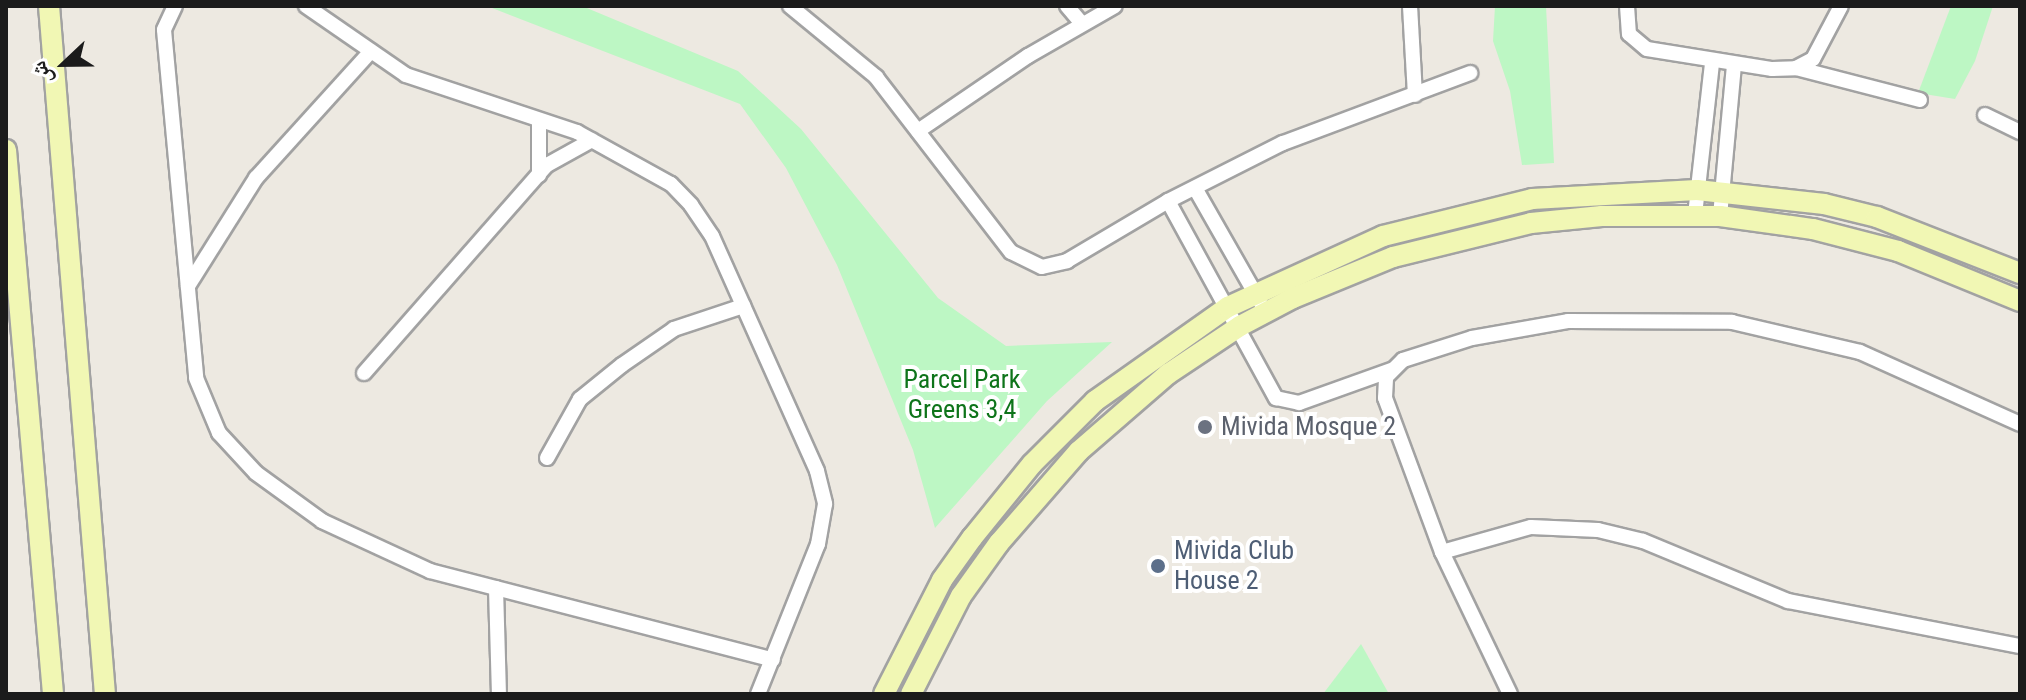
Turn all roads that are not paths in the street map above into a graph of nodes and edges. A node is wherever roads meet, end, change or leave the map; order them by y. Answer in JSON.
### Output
{"nodes":[{"id":1,"x":49,"y":6,"type":"edge"},
{"id":2,"x":175,"y":6,"type":"edge"},
{"id":3,"x":306,"y":6,"type":"edge"},
{"id":4,"x":790,"y":6,"type":"edge"},
{"id":5,"x":1067,"y":6,"type":"edge"},
{"id":6,"x":1115,"y":6,"type":"edge"},
{"id":7,"x":1410,"y":6,"type":"edge"},
{"id":8,"x":1627,"y":6,"type":"edge"},
{"id":9,"x":1841,"y":6,"type":"edge"},
{"id":10,"x":1082,"y":24,"type":"junction"},
{"id":11,"x":371,"y":51,"type":"junction"},
{"id":12,"x":1712,"y":63,"type":"junction"},
{"id":13,"x":1734,"y":66,"type":"junction"},
{"id":14,"x":1796,"y":68,"type":"junction"},
{"id":15,"x":1470,"y":73,"type":"dead end"},
{"id":16,"x":1415,"y":95,"type":"junction"},
{"id":17,"x":1920,"y":100,"type":"dead end"},
{"id":18,"x":1985,"y":115,"type":"dead end"},
{"id":19,"x":539,"y":120,"type":"junction"},
{"id":20,"x":918,"y":131,"type":"junction"},
{"id":21,"x":2020,"y":132,"type":"edge"},
{"id":22,"x":592,"y":140,"type":"junction"},
{"id":23,"x":6,"y":150,"type":"edge"},
{"id":24,"x":539,"y":175,"type":"junction"},
{"id":25,"x":1195,"y":188,"type":"junction"},
{"id":26,"x":1697,"y":190,"type":"junction"},
{"id":27,"x":1721,"y":192,"type":"junction"},
{"id":28,"x":1168,"y":201,"type":"junction"},
{"id":29,"x":1695,"y":215,"type":"junction"},
{"id":30,"x":1720,"y":216,"type":"junction"},
{"id":31,"x":2020,"y":273,"type":"edge"},
{"id":32,"x":188,"y":286,"type":"junction"},
{"id":33,"x":1255,"y":292,"type":"junction"},
{"id":34,"x":2020,"y":301,"type":"edge"},
{"id":35,"x":743,"y":306,"type":"junction"},
{"id":36,"x":1228,"y":307,"type":"junction"},
{"id":37,"x":1267,"y":312,"type":"junction"},
{"id":38,"x":1240,"y":326,"type":"junction"},
{"id":39,"x":1391,"y":370,"type":"junction"},
{"id":40,"x":364,"y":373,"type":"dead end"},
{"id":41,"x":2020,"y":424,"type":"edge"},
{"id":42,"x":547,"y":458,"type":"dead end"},
{"id":43,"x":1442,"y":552,"type":"junction"},
{"id":44,"x":496,"y":588,"type":"junction"},
{"id":45,"x":2020,"y":646,"type":"edge"},
{"id":46,"x":773,"y":660,"type":"junction"},
{"id":47,"x":53,"y":694,"type":"edge"},
{"id":48,"x":105,"y":694,"type":"edge"},
{"id":49,"x":499,"y":694,"type":"edge"},
{"id":50,"x":758,"y":694,"type":"edge"},
{"id":51,"x":884,"y":694,"type":"edge"},
{"id":52,"x":911,"y":694,"type":"edge"},
{"id":53,"x":1510,"y":694,"type":"edge"}],
"edges":[{"from":1,"to":48,"type":"street"},
{"from":2,"to":32,"type":"street"},
{"from":3,"to":11,"type":"street"},
{"from":4,"to":20,"type":"street"},
{"from":5,"to":10,"type":"street"},
{"from":6,"to":10,"type":"street"},
{"from":7,"to":16,"type":"street"},
{"from":8,"to":12,"type":"street"},
{"from":9,"to":14,"type":"street"},
{"from":10,"to":20,"type":"street"},
{"from":11,"to":19,"type":"street"},
{"from":11,"to":32,"type":"street"},
{"from":12,"to":13,"type":"street"},
{"from":12,"to":26,"type":"street"},
{"from":13,"to":14,"type":"street"},
{"from":13,"to":27,"type":"street"},
{"from":14,"to":17,"type":"street"},
{"from":15,"to":16,"type":"street"},
{"from":16,"to":25,"type":"street"},
{"from":18,"to":21,"type":"street"},
{"from":19,"to":22,"type":"street"},
{"from":19,"to":24,"type":"street"},
{"from":20,"to":28,"type":"street"},
{"from":22,"to":24,"type":"street"},
{"from":22,"to":35,"type":"street"},
{"from":23,"to":47,"type":"street"},
{"from":24,"to":40,"type":"street"},
{"from":25,"to":28,"type":"street"},
{"from":25,"to":33,"type":"street"},
{"from":26,"to":27,"type":"street"},
{"from":26,"to":29,"type":"street"},
{"from":26,"to":33,"type":"street"},
{"from":27,"to":30,"type":"street"},
{"from":27,"to":31,"type":"street"},
{"from":28,"to":36,"type":"street"},
{"from":29,"to":30,"type":"street"},
{"from":29,"to":37,"type":"street"},
{"from":30,"to":34,"type":"street"},
{"from":32,"to":44,"type":"street"},
{"from":33,"to":36,"type":"street"},
{"from":33,"to":37,"type":"street"},
{"from":35,"to":42,"type":"street"},
{"from":35,"to":46,"type":"street"},
{"from":36,"to":38,"type":"street"},
{"from":36,"to":51,"type":"street"},
{"from":37,"to":38,"type":"street"},
{"from":38,"to":39,"type":"street"},
{"from":38,"to":52,"type":"street"},
{"from":39,"to":41,"type":"street"},
{"from":39,"to":43,"type":"street"},
{"from":43,"to":45,"type":"street"},
{"from":43,"to":53,"type":"street"},
{"from":44,"to":46,"type":"street"},
{"from":44,"to":49,"type":"street"},
{"from":46,"to":50,"type":"street"}]}
